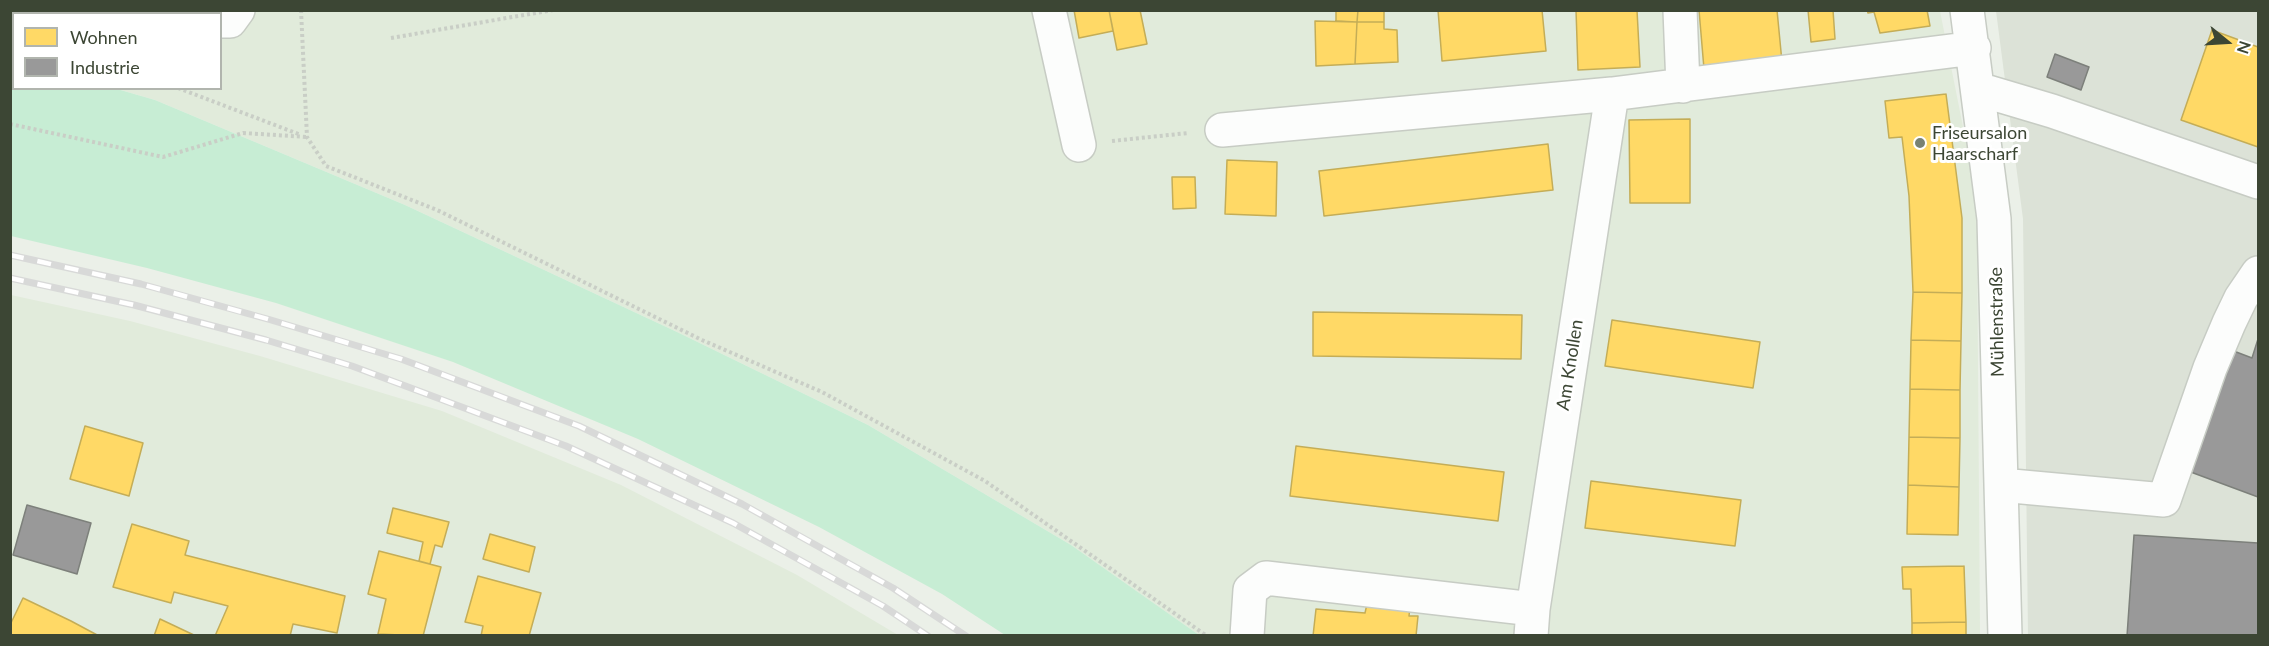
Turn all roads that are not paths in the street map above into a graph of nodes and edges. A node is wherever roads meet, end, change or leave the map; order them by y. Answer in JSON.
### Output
{"nodes":[{"id":1,"x":238,"y":10,"type":"edge"},
{"id":2,"x":1049,"y":10,"type":"edge"},
{"id":3,"x":1680,"y":10,"type":"edge"},
{"id":4,"x":1967,"y":10,"type":"edge"},
{"id":5,"x":222,"y":21,"type":"edge"},
{"id":6,"x":1974,"y":48,"type":"junction"},
{"id":7,"x":1683,"y":86,"type":"junction"},
{"id":8,"x":1978,"y":89,"type":"junction"},
{"id":9,"x":1612,"y":94,"type":"junction"},
{"id":10,"x":1222,"y":130,"type":"road end"},
{"id":11,"x":1079,"y":145,"type":"dead end"},
{"id":12,"x":2259,"y":182,"type":"edge"},
{"id":13,"x":2259,"y":273,"type":"edge"},
{"id":14,"x":2001,"y":485,"type":"junction"},
{"id":15,"x":1532,"y":622,"type":"edge"},
{"id":16,"x":1247,"y":636,"type":"edge"},
{"id":17,"x":2005,"y":636,"type":"edge"}],
"edges":[{"from":1,"to":5,"type":"street"},
{"from":2,"to":11,"type":"street"},
{"from":3,"to":7,"type":"street"},
{"from":4,"to":6,"type":"street","name":"Mühlenstraße"},
{"from":6,"to":7,"type":"street"},
{"from":6,"to":8,"type":"street","name":"Mühlenstraße"},
{"from":7,"to":9,"type":"street"},
{"from":8,"to":12,"type":"street"},
{"from":8,"to":14,"type":"street","name":"Mühlenstraße"},
{"from":9,"to":10,"type":"street"},
{"from":9,"to":15,"type":"street","name":"Am Knollen"},
{"from":13,"to":14,"type":"street"},
{"from":14,"to":17,"type":"street","name":"Mühlenstraße"},
{"from":15,"to":16,"type":"street"}]}
